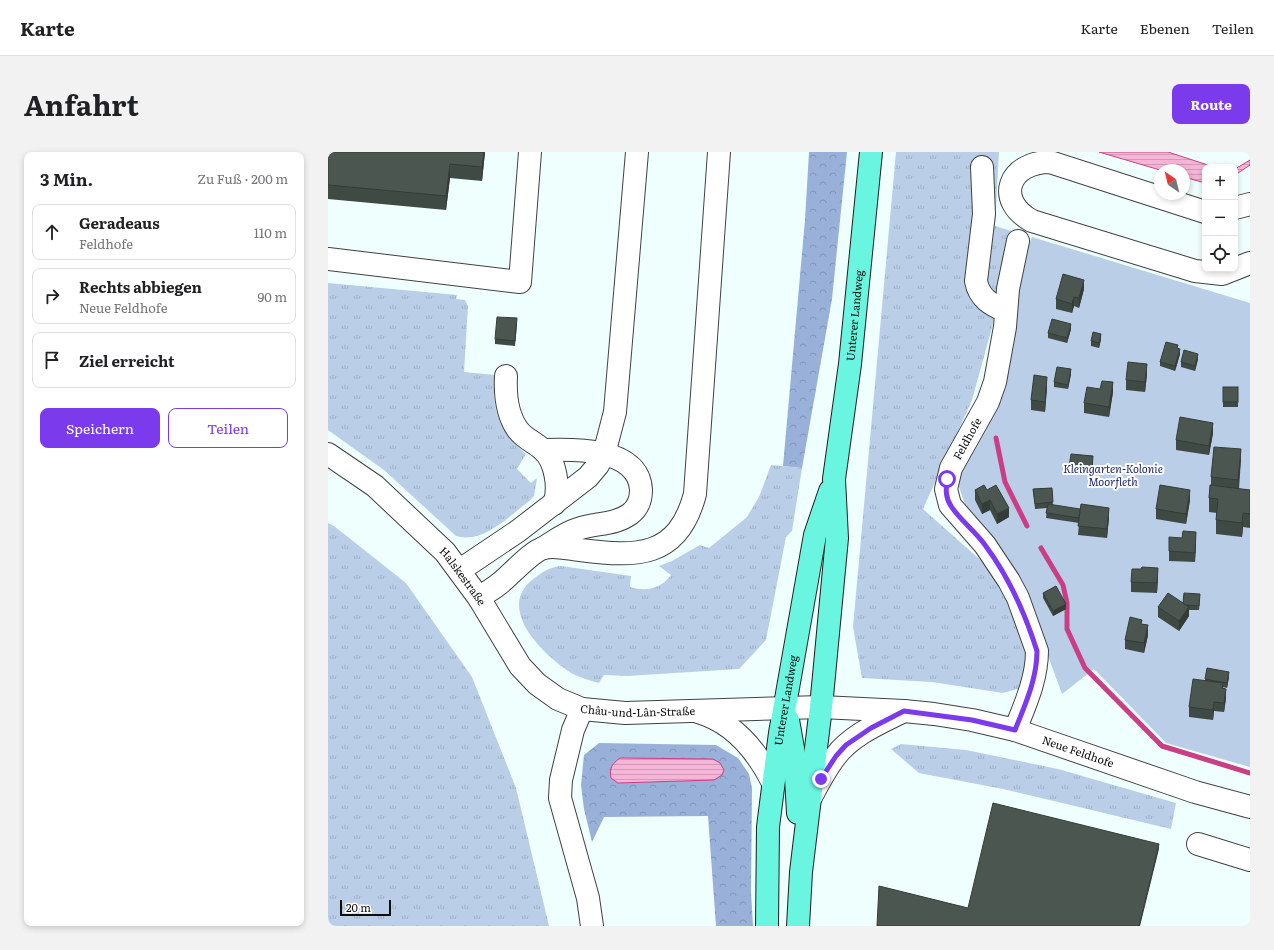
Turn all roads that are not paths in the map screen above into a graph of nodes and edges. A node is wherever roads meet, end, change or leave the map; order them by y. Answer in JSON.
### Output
{"nodes":[{"id":1,"x":530,"y":152,"type":"edge"},
{"id":2,"x":637,"y":152,"type":"edge"},
{"id":3,"x":719,"y":152,"type":"edge"},
{"id":4,"x":871,"y":152,"type":"edge"},
{"id":5,"x":982,"y":167,"type":"dead end"},
{"id":6,"x":1250,"y":204,"type":"edge"},
{"id":7,"x":1238,"y":207,"type":"edge"},
{"id":8,"x":1202,"y":211,"type":"edge"},
{"id":9,"x":1018,"y":241,"type":"dead end"},
{"id":10,"x":328,"y":259,"type":"edge"},
{"id":11,"x":1250,"y":263,"type":"edge"},
{"id":12,"x":1006,"y":311,"type":"junction"},
{"id":13,"x":506,"y":376,"type":"dead end"},
{"id":14,"x":544,"y":450,"type":"junction"},
{"id":15,"x":328,"y":454,"type":"edge"},
{"id":16,"x":604,"y":454,"type":"junction"},
{"id":17,"x":834,"y":478,"type":"junction"},
{"id":18,"x":554,"y":504,"type":"junction"},
{"id":19,"x":543,"y":548,"type":"junction"},
{"id":20,"x":460,"y":570,"type":"junction"},
{"id":21,"x":479,"y":598,"type":"junction"},
{"id":22,"x":784,"y":707,"type":"junction"},
{"id":23,"x":821,"y":707,"type":"junction"},
{"id":24,"x":582,"y":709,"type":"junction"},
{"id":25,"x":695,"y":711,"type":"junction"},
{"id":26,"x":904,"y":711,"type":"junction"},
{"id":27,"x":1015,"y":730,"type":"junction"},
{"id":28,"x":773,"y":782,"type":"junction"},
{"id":29,"x":810,"y":798,"type":"junction"},
{"id":30,"x":1250,"y":807,"type":"edge"},
{"id":31,"x":1198,"y":844,"type":"dead end"},
{"id":32,"x":1250,"y":860,"type":"edge"},
{"id":33,"x":801,"y":872,"type":"junction"},
{"id":34,"x":592,"y":926,"type":"edge"},
{"id":35,"x":767,"y":926,"type":"edge"},
{"id":36,"x":798,"y":926,"type":"edge"}],
"edges":[{"from":1,"to":10,"type":"street"},
{"from":2,"to":16,"type":"street"},
{"from":3,"to":19,"type":"street"},
{"from":4,"to":17,"type":"main road","name":"Unterer Landweg"},
{"from":5,"to":12,"type":"street"},
{"from":6,"to":7,"type":"street"},
{"from":8,"to":11,"type":"street"},
{"from":9,"to":12,"type":"street","name":"Feldhofe"},
{"from":12,"to":27,"type":"street","name":"Feldhofe"},
{"from":13,"to":14,"type":"street"},
{"from":14,"to":16,"type":"street"},
{"from":14,"to":18,"type":"street"},
{"from":15,"to":20,"type":"street","name":"Halskestraße"},
{"from":16,"to":18,"type":"street"},
{"from":16,"to":19,"type":"street"},
{"from":17,"to":22,"type":"main road","name":"Unterer Landweg"},
{"from":17,"to":23,"type":"main road","name":"Unterer Landweg"},
{"from":18,"to":20,"type":"street"},
{"from":19,"to":21,"type":"street"},
{"from":20,"to":21,"type":"street","name":"Halskestraße"},
{"from":21,"to":24,"type":"street","name":"Halskestraße"},
{"from":22,"to":23,"type":"street","name":"Châu-und-Lân-Straße"},
{"from":22,"to":25,"type":"street","name":"Châu-und-Lân-Straße"},
{"from":22,"to":28,"type":"main road","name":"Unterer Landweg"},
{"from":22,"to":33,"type":"main road"},
{"from":23,"to":26,"type":"street","name":"Neue Feldhofe"},
{"from":23,"to":29,"type":"main road","name":"Unterer Landweg"},
{"from":24,"to":25,"type":"street","name":"Châu-und-Lân-Straße"},
{"from":24,"to":34,"type":"street","name":"Châu-und-Lân-Straße"},
{"from":25,"to":28,"type":"street"},
{"from":26,"to":27,"type":"street","name":"Neue Feldhofe"},
{"from":26,"to":29,"type":"street"},
{"from":27,"to":30,"type":"street","name":"Neue Feldhofe"},
{"from":28,"to":35,"type":"main road","name":"Unterer Landweg"},
{"from":29,"to":33,"type":"main road","name":"Unterer Landweg"},
{"from":31,"to":32,"type":"street"},
{"from":33,"to":36,"type":"main road","name":"Unterer Landweg"}]}
